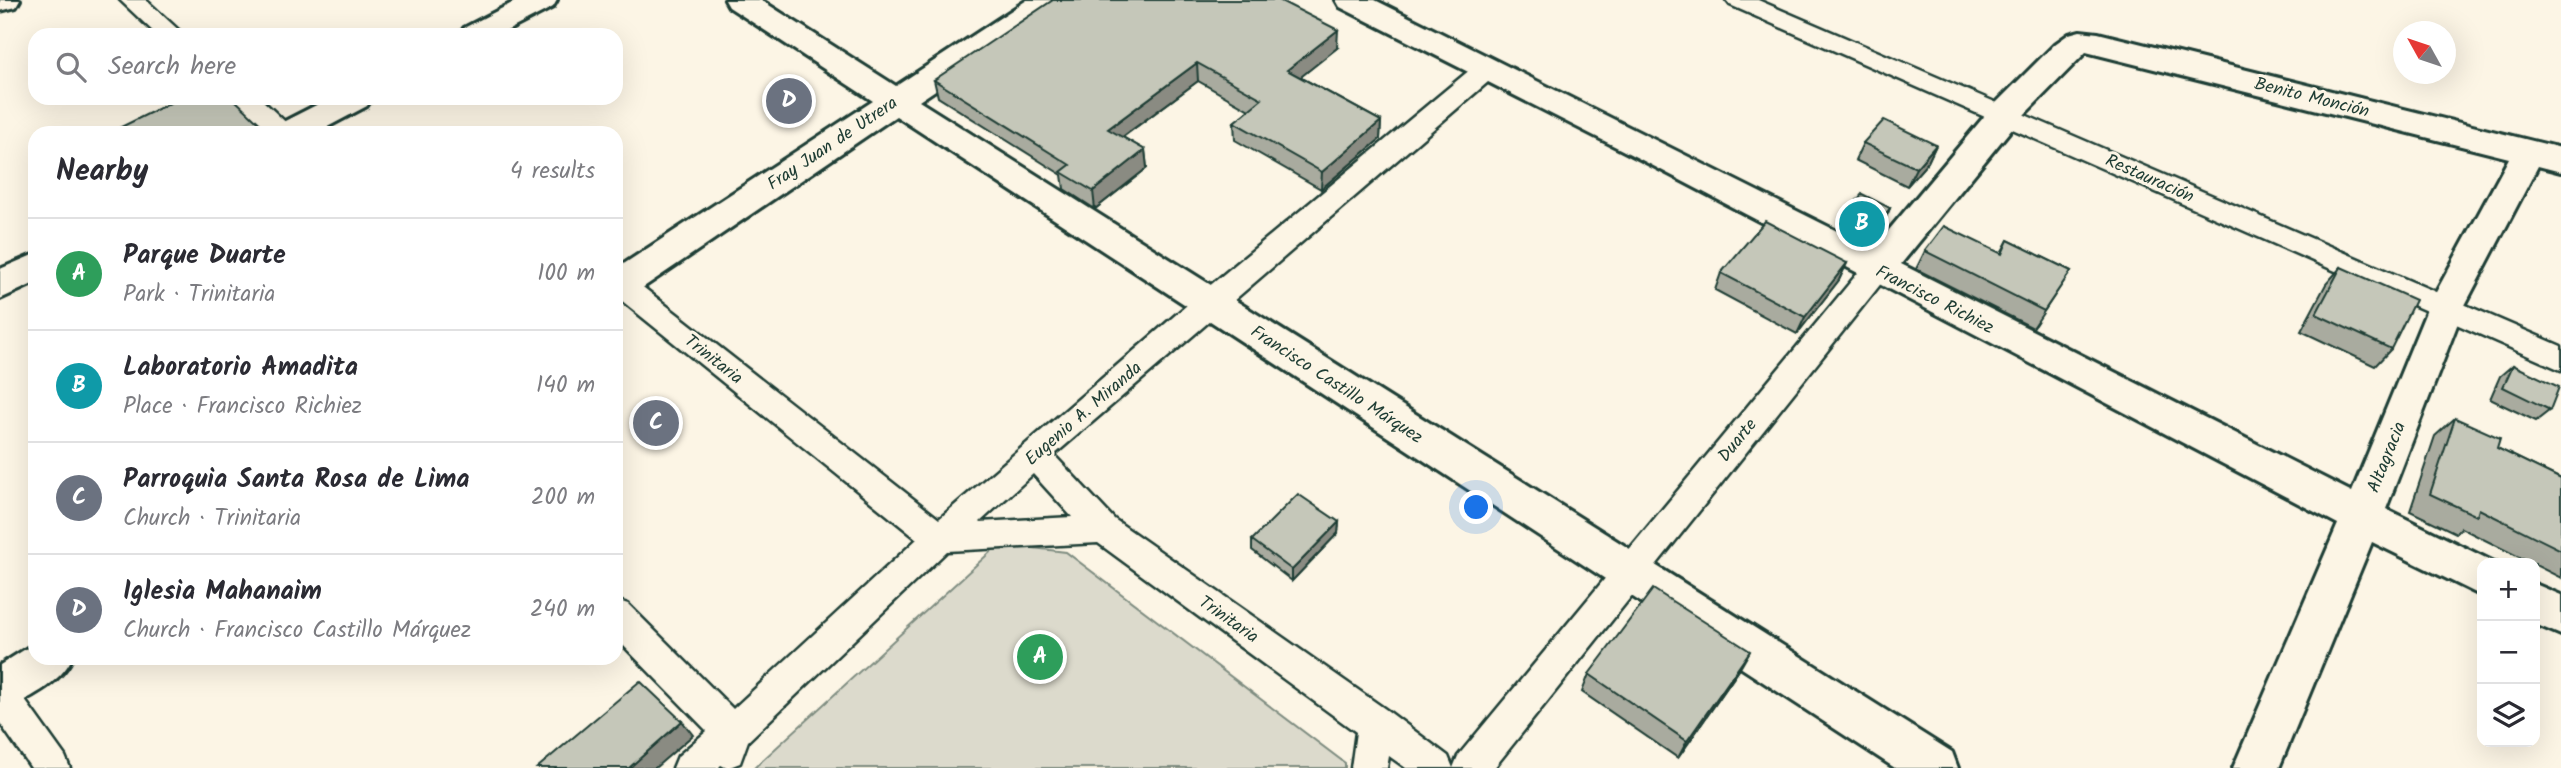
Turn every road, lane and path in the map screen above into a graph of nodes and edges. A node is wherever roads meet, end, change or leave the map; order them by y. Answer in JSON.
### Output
{"nodes":[{"id":1,"x":5,"y":0,"type":"edge"},
{"id":2,"x":131,"y":0,"type":"edge"},
{"id":3,"x":541,"y":0,"type":"edge"},
{"id":4,"x":740,"y":0,"type":"edge"},
{"id":5,"x":1048,"y":0,"type":"edge"},
{"id":6,"x":1351,"y":0,"type":"edge"},
{"id":7,"x":1738,"y":0,"type":"edge"},
{"id":8,"x":0,"y":2,"type":"edge"},
{"id":9,"x":164,"y":28,"type":"edge"},
{"id":10,"x":488,"y":28,"type":"edge"},
{"id":11,"x":2066,"y":51,"type":"joint"},
{"id":12,"x":1486,"y":70,"type":"junction"},
{"id":13,"x":897,"y":99,"type":"junction"},
{"id":14,"x":252,"y":105,"type":"edge"},
{"id":15,"x":343,"y":105,"type":"edge"},
{"id":16,"x":2005,"y":114,"type":"junction"},
{"id":17,"x":276,"y":126,"type":"edge"},
{"id":18,"x":302,"y":126,"type":"edge"},
{"id":19,"x":2545,"y":156,"type":"edge"},
{"id":20,"x":1877,"y":269,"type":"junction"},
{"id":21,"x":28,"y":271,"type":"edge"},
{"id":22,"x":623,"y":283,"type":"edge"},
{"id":23,"x":0,"y":285,"type":"edge"},
{"id":24,"x":623,"y":290,"type":"edge"},
{"id":25,"x":1208,"y":302,"type":"junction"},
{"id":26,"x":2446,"y":307,"type":"junction"},
{"id":27,"x":2561,"y":359,"type":"edge"},
{"id":28,"x":1034,"y":455,"type":"junction"},
{"id":29,"x":2362,"y":517,"type":"junction"},
{"id":30,"x":1103,"y":529,"type":"junction"},
{"id":31,"x":939,"y":538,"type":"junction"},
{"id":32,"x":1632,"y":569,"type":"junction"},
{"id":33,"x":2477,"y":574,"type":"edge"},
{"id":34,"x":2540,"y":606,"type":"edge"},
{"id":35,"x":2561,"y":616,"type":"edge"},
{"id":36,"x":623,"y":622,"type":"edge"},
{"id":37,"x":40,"y":665,"type":"edge"},
{"id":38,"x":0,"y":692,"type":"edge"},
{"id":39,"x":1375,"y":723,"type":"junction"},
{"id":40,"x":733,"y":733,"type":"junction"},
{"id":41,"x":51,"y":768,"type":"edge"},
{"id":42,"x":691,"y":768,"type":"edge"},
{"id":43,"x":722,"y":768,"type":"edge"},
{"id":44,"x":1368,"y":768,"type":"edge"},
{"id":45,"x":1435,"y":768,"type":"edge"},
{"id":46,"x":1471,"y":768,"type":"edge"},
{"id":47,"x":1935,"y":768,"type":"edge"},
{"id":48,"x":2256,"y":768,"type":"edge"}],
"edges":[{"from":1,"to":8,"type":"main road"},
{"from":2,"to":9,"type":"street"},
{"from":3,"to":10,"type":"main road"},
{"from":4,"to":13,"type":"main road","name":"Francisco Castillo Márquez"},
{"from":5,"to":13,"type":"main road","name":"Fray Juan de Utrera"},
{"from":6,"to":12,"type":"main road","name":"Francisco Richiez"},
{"from":7,"to":16,"type":"street","name":"Restauración"},
{"from":11,"to":16,"type":"main road","name":"Duarte"},
{"from":11,"to":19,"type":"main road","name":"Benito Monción"},
{"from":12,"to":20,"type":"main road","name":"Francisco Richiez"},
{"from":12,"to":25,"type":"street","name":"Eugenio A. Miranda"},
{"from":13,"to":22,"type":"main road","name":"Fray Juan de Utrera"},
{"from":13,"to":25,"type":"main road","name":"Francisco Castillo Márquez"},
{"from":14,"to":17,"type":"street"},
{"from":15,"to":18,"type":"main road"},
{"from":16,"to":20,"type":"main road","name":"Duarte"},
{"from":16,"to":26,"type":"street","name":"Restauración"},
{"from":19,"to":26,"type":"main road","name":"Altagracia"},
{"from":20,"to":29,"type":"main road","name":"Francisco Richiez"},
{"from":20,"to":32,"type":"street","name":"Duarte"},
{"from":21,"to":23,"type":"main road"},
{"from":24,"to":31,"type":"street","name":"Trinitaria"},
{"from":25,"to":28,"type":"street","name":"Eugenio A. Miranda"},
{"from":25,"to":32,"type":"main road","name":"Francisco Castillo Márquez"},
{"from":26,"to":27,"type":"street","name":"Restauración"},
{"from":26,"to":29,"type":"main road","name":"Altagracia"},
{"from":28,"to":30,"type":"street","name":"Trinitaria"},
{"from":28,"to":31,"type":"street","name":"Eugenio A. Miranda"},
{"from":29,"to":33,"type":"main road","name":"Francisco Richiez"},
{"from":29,"to":48,"type":"main road","name":"Altagracia"},
{"from":30,"to":31,"type":"street"},
{"from":30,"to":39,"type":"street","name":"Trinitaria"},
{"from":31,"to":40,"type":"street","name":"Eugenio A. Miranda"},
{"from":32,"to":46,"type":"street","name":"Duarte"},
{"from":32,"to":47,"type":"main road","name":"Francisco Castillo Márquez"},
{"from":34,"to":35,"type":"main road"},
{"from":36,"to":40,"type":"street"},
{"from":37,"to":38,"type":"main road"},
{"from":38,"to":41,"type":"street"},
{"from":39,"to":44,"type":"street"},
{"from":39,"to":45,"type":"street","name":"Trinitaria"},
{"from":40,"to":42,"type":"street","name":"Eugenio A. Miranda"},
{"from":40,"to":43,"type":"street"}]}
